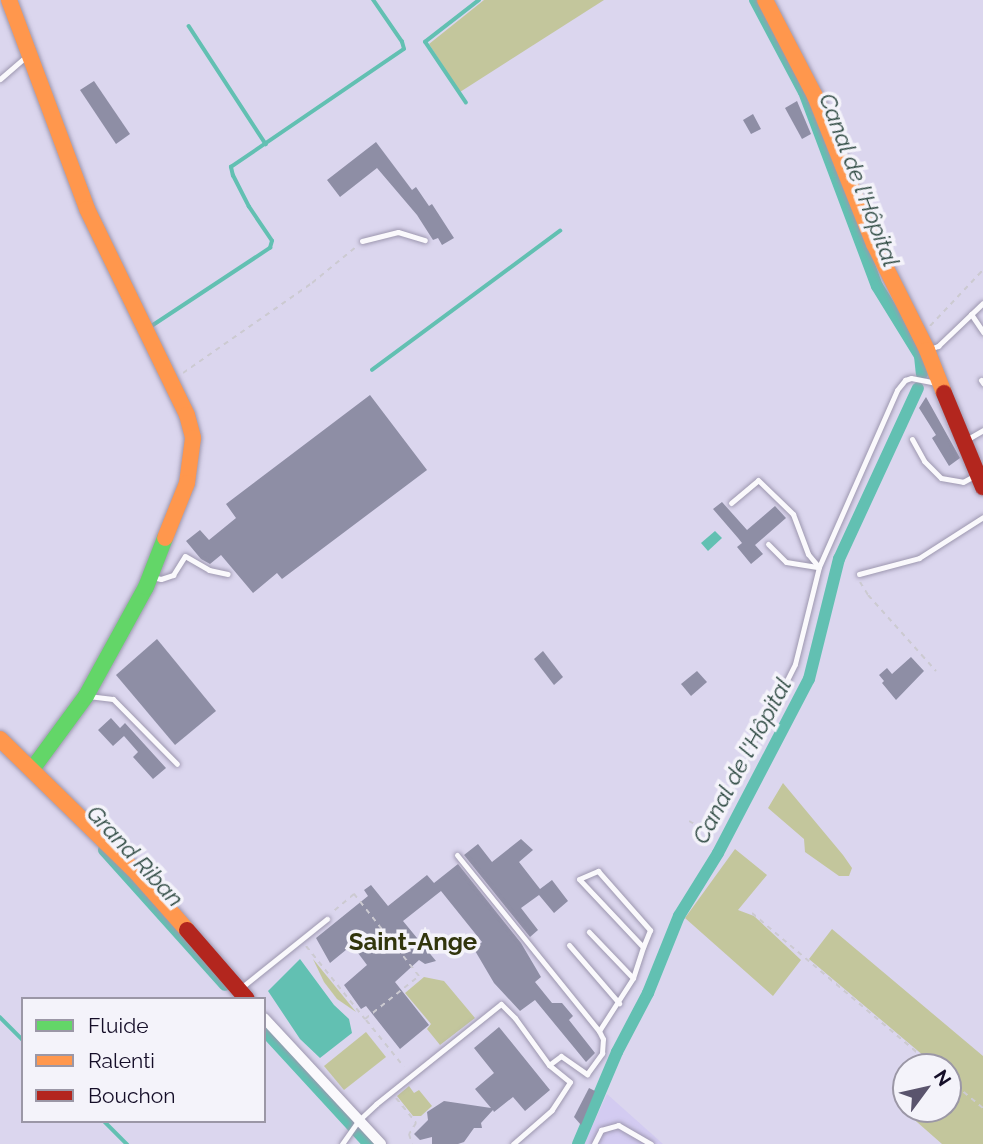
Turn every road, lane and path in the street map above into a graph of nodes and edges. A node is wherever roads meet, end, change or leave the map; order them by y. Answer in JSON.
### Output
{"nodes":[{"id":1,"x":9,"y":0,"type":"edge"},
{"id":2,"x":765,"y":0,"type":"edge"},
{"id":3,"x":29,"y":53,"type":"junction"},
{"id":4,"x":0,"y":79,"type":"edge"},
{"id":5,"x":425,"y":240,"type":"dead end"},
{"id":6,"x":362,"y":241,"type":"joint"},
{"id":7,"x":983,"y":270,"type":"edge"},
{"id":8,"x":983,"y":303,"type":"edge"},
{"id":9,"x":971,"y":314,"type":"junction"},
{"id":10,"x":983,"y":332,"type":"edge"},
{"id":11,"x":923,"y":344,"type":"junction"},
{"id":12,"x":170,"y":380,"type":"junction"},
{"id":13,"x":939,"y":383,"type":"junction"},
{"id":14,"x":983,"y":430,"type":"edge"},
{"id":15,"x":912,"y":439,"type":"dead end"},
{"id":16,"x":963,"y":442,"type":"junction"},
{"id":17,"x":980,"y":480,"type":"edge"},
{"id":18,"x":731,"y":503,"type":"dead end"},
{"id":19,"x":983,"y":517,"type":"edge"},
{"id":20,"x":768,"y":544,"type":"dead end"},
{"id":21,"x":819,"y":567,"type":"junction"},
{"id":22,"x":229,"y":574,"type":"dead end"},
{"id":23,"x":859,"y":574,"type":"joint"},
{"id":24,"x":151,"y":577,"type":"junction"},
{"id":25,"x":936,"y":671,"type":"dead end"},
{"id":26,"x":86,"y":696,"type":"junction"},
{"id":27,"x":764,"y":726,"type":"joint"},
{"id":28,"x":0,"y":739,"type":"edge"},
{"id":29,"x":177,"y":764,"type":"dead end"},
{"id":30,"x":33,"y":768,"type":"junction"},
{"id":31,"x":690,"y":821,"type":"dead end"},
{"id":32,"x":457,"y":855,"type":"dead end"},
{"id":33,"x":752,"y":914,"type":"dead end"},
{"id":34,"x":327,"y":919,"type":"joint"},
{"id":35,"x":589,"y":932,"type":"dead end"},
{"id":36,"x":301,"y":939,"type":"junction"},
{"id":37,"x":569,"y":945,"type":"dead end"},
{"id":38,"x":643,"y":947,"type":"junction"},
{"id":39,"x":634,"y":978,"type":"junction"},
{"id":40,"x":243,"y":994,"type":"edge"},
{"id":41,"x":619,"y":1003,"type":"junction"},
{"id":42,"x":365,"y":1019,"type":"junction"},
{"id":43,"x":266,"y":1020,"type":"edge"},
{"id":44,"x":599,"y":1031,"type":"junction"},
{"id":45,"x":917,"y":1053,"type":"edge"},
{"id":46,"x":549,"y":1065,"type":"junction"},
{"id":47,"x":411,"y":1076,"type":"junction"},
{"id":48,"x":962,"y":1091,"type":"edge"},
{"id":49,"x":391,"y":1092,"type":"junction"},
{"id":50,"x":983,"y":1108,"type":"edge"},
{"id":51,"x":358,"y":1121,"type":"junction"},
{"id":52,"x":341,"y":1144,"type":"edge"},
{"id":53,"x":381,"y":1144,"type":"edge"},
{"id":54,"x":412,"y":1144,"type":"edge"},
{"id":55,"x":513,"y":1144,"type":"edge"},
{"id":56,"x":594,"y":1144,"type":"edge"},
{"id":57,"x":651,"y":1144,"type":"edge"}],
"edges":[{"from":1,"to":3,"type":"street"},
{"from":2,"to":11,"type":"street"},
{"from":3,"to":4,"type":"lane"},
{"from":3,"to":12,"type":"street"},
{"from":5,"to":6,"type":"lane"},
{"from":6,"to":12,"type":"path"},
{"from":7,"to":11,"type":"path"},
{"from":8,"to":9,"type":"lane"},
{"from":9,"to":10,"type":"lane"},
{"from":9,"to":11,"type":"lane"},
{"from":11,"to":13,"type":"street"},
{"from":12,"to":24,"type":"street"},
{"from":13,"to":16,"type":"street"},
{"from":13,"to":21,"type":"lane"},
{"from":14,"to":16,"type":"lane"},
{"from":15,"to":17,"type":"lane"},
{"from":16,"to":17,"type":"street"},
{"from":18,"to":21,"type":"lane"},
{"from":19,"to":23,"type":"lane"},
{"from":20,"to":21,"type":"lane"},
{"from":21,"to":27,"type":"lane"},
{"from":22,"to":24,"type":"lane"},
{"from":23,"to":25,"type":"path"},
{"from":24,"to":26,"type":"street"},
{"from":26,"to":29,"type":"lane"},
{"from":26,"to":30,"type":"street"},
{"from":27,"to":31,"type":"path"},
{"from":28,"to":30,"type":"street"},
{"from":30,"to":40,"type":"street"},
{"from":32,"to":44,"type":"lane"},
{"from":33,"to":45,"type":"path"},
{"from":34,"to":36,"type":"lane"},
{"from":34,"to":42,"type":"path"},
{"from":35,"to":39,"type":"lane"},
{"from":36,"to":40,"type":"lane"},
{"from":36,"to":42,"type":"path"},
{"from":37,"to":41,"type":"lane"},
{"from":38,"to":38,"type":"lane"},
{"from":38,"to":39,"type":"lane"},
{"from":39,"to":41,"type":"lane"},
{"from":41,"to":44,"type":"lane"},
{"from":42,"to":47,"type":"path"},
{"from":43,"to":51,"type":"street"},
{"from":44,"to":46,"type":"lane"},
{"from":46,"to":47,"type":"lane"},
{"from":46,"to":55,"type":"lane"},
{"from":47,"to":49,"type":"lane"},
{"from":48,"to":50,"type":"path"},
{"from":49,"to":51,"type":"lane"},
{"from":49,"to":54,"type":"path"},
{"from":51,"to":52,"type":"lane"},
{"from":51,"to":53,"type":"street"},
{"from":56,"to":57,"type":"lane"}]}
